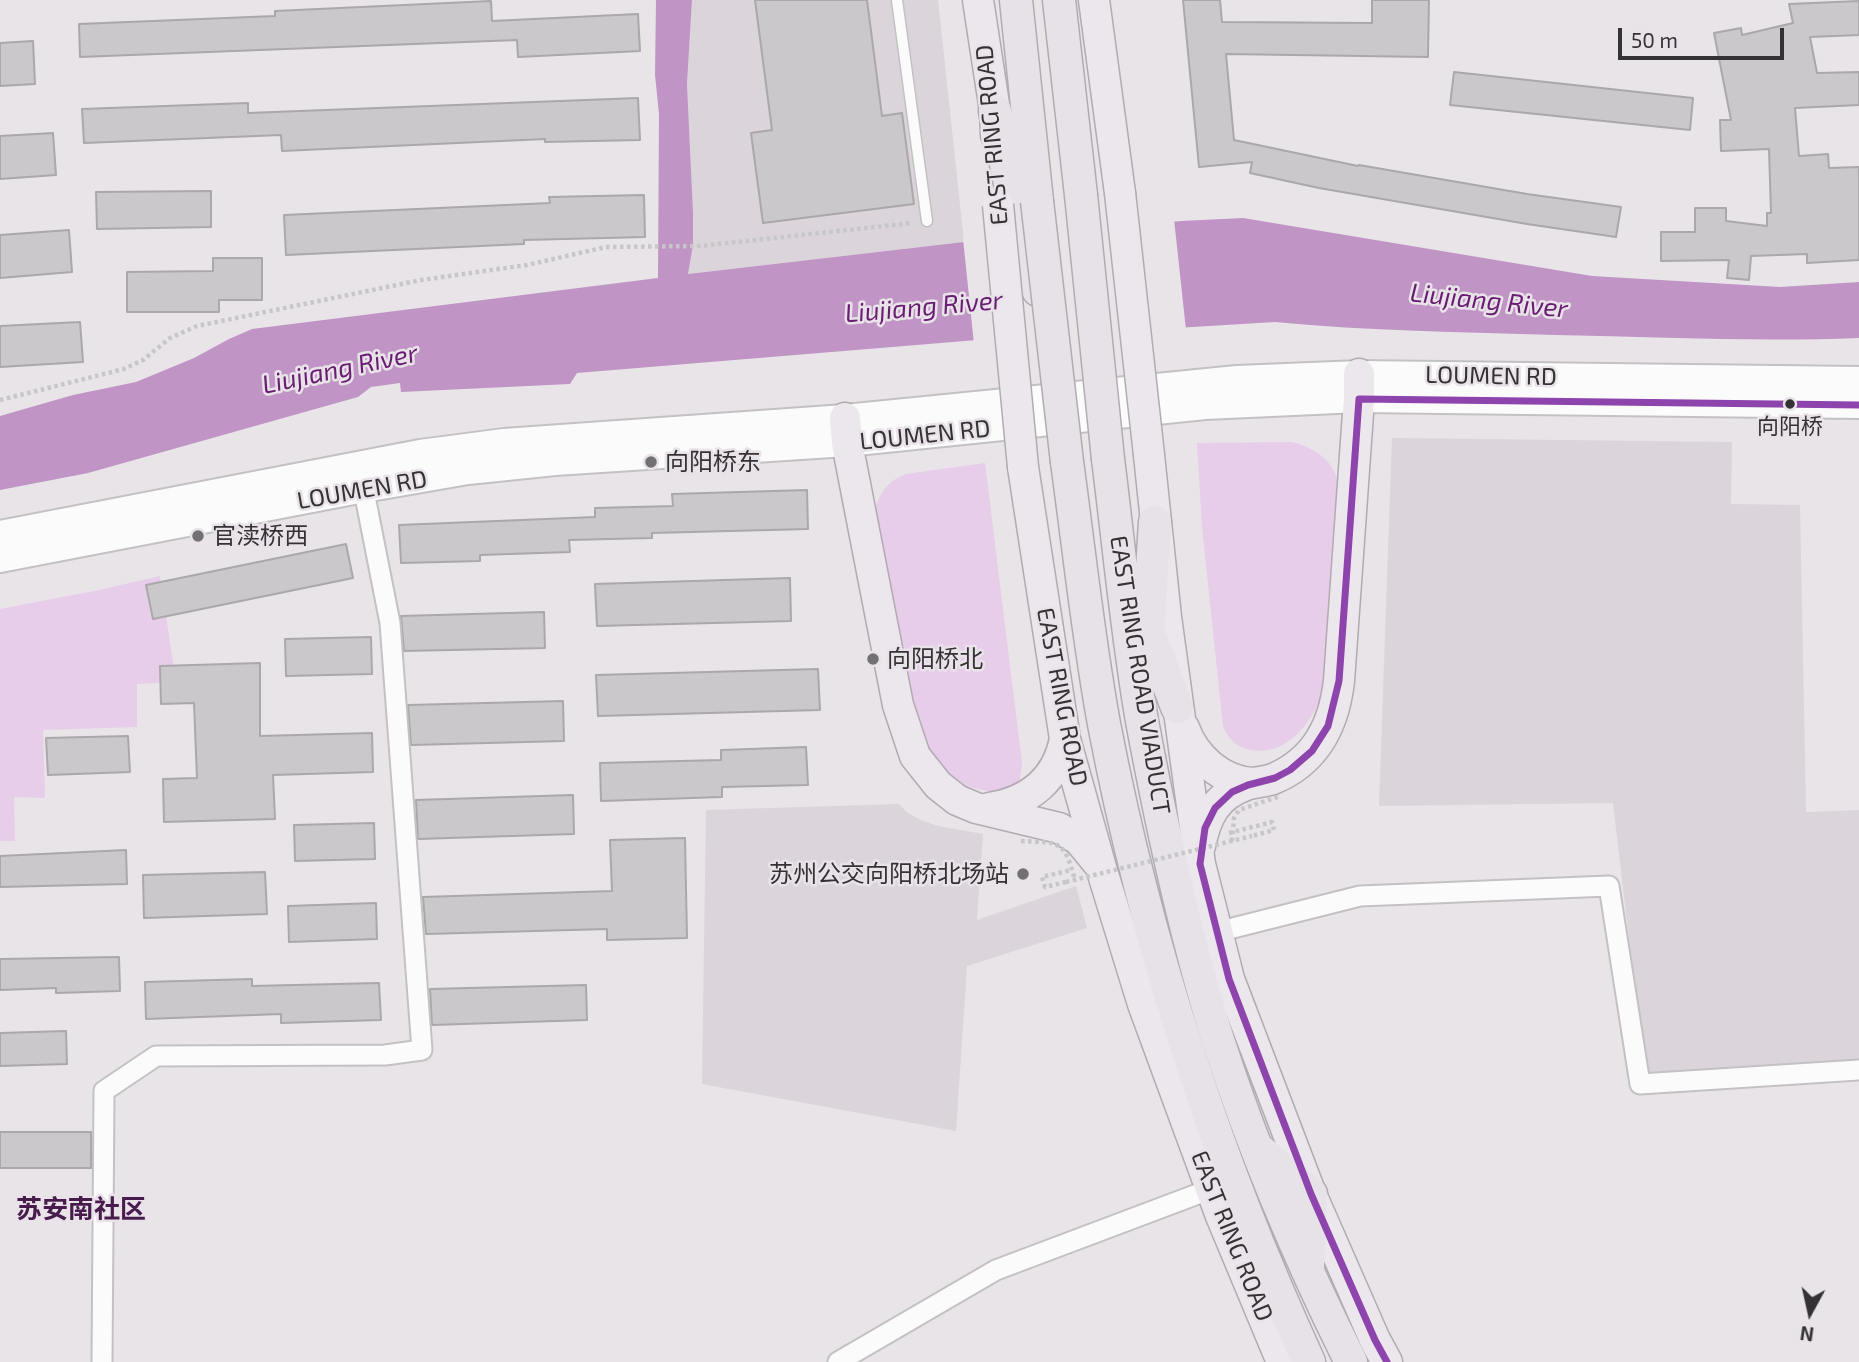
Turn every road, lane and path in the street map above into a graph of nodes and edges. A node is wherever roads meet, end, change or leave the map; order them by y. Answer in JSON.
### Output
{"nodes":[{"id":1,"x":897,"y":0,"type":"edge"},
{"id":2,"x":978,"y":0,"type":"edge"},
{"id":3,"x":1016,"y":0,"type":"edge"},
{"id":4,"x":1059,"y":0,"type":"edge"},
{"id":5,"x":1094,"y":0,"type":"edge"},
{"id":6,"x":995,"y":111,"type":"joint"},
{"id":7,"x":1016,"y":203,"type":"junction"},
{"id":8,"x":926,"y":221,"type":"joint"},
{"id":9,"x":1859,"y":380,"type":"edge"},
{"id":10,"x":1359,"y":387,"type":"junction"},
{"id":11,"x":0,"y":400,"type":"edge"},
{"id":12,"x":1859,"y":405,"type":"edge"},
{"id":13,"x":846,"y":431,"type":"junction"},
{"id":14,"x":362,"y":477,"type":"junction"},
{"id":15,"x":1155,"y":522,"type":"junction"},
{"id":16,"x":0,"y":534,"type":"edge"},
{"id":17,"x":1121,"y":558,"type":"junction"},
{"id":18,"x":0,"y":559,"type":"edge"},
{"id":19,"x":1148,"y":631,"type":"junction"},
{"id":20,"x":1177,"y":707,"type":"junction"},
{"id":21,"x":1142,"y":720,"type":"junction"},
{"id":22,"x":1065,"y":739,"type":"junction"},
{"id":23,"x":1267,"y":789,"type":"junction"},
{"id":24,"x":981,"y":808,"type":"junction"},
{"id":25,"x":1239,"y":830,"type":"dead end"},
{"id":26,"x":1021,"y":841,"type":"dead end"},
{"id":27,"x":1232,"y":841,"type":"junction"},
{"id":28,"x":1200,"y":864,"type":"junction"},
{"id":29,"x":1066,"y":871,"type":"dead end"},
{"id":30,"x":1088,"y":876,"type":"junction"},
{"id":31,"x":1217,"y":932,"type":"junction"},
{"id":32,"x":1859,"y":1070,"type":"edge"},
{"id":33,"x":1256,"y":1147,"type":"junction"},
{"id":34,"x":1211,"y":1189,"type":"junction"},
{"id":35,"x":1311,"y":1194,"type":"junction"},
{"id":36,"x":1308,"y":1274,"type":"junction"},
{"id":37,"x":102,"y":1362,"type":"edge"},
{"id":38,"x":838,"y":1362,"type":"edge"},
{"id":39,"x":1282,"y":1362,"type":"edge"},
{"id":40,"x":1309,"y":1362,"type":"edge"},
{"id":41,"x":1352,"y":1362,"type":"edge"},
{"id":42,"x":1387,"y":1362,"type":"edge"}],
"edges":[{"from":1,"to":8,"type":"lane"},
{"from":2,"to":6,"type":"main road","name":"EAST RING ROAD"},
{"from":3,"to":7,"type":"highway","name":"EAST RING ROAD VIADUCT"},
{"from":4,"to":17,"type":"highway","name":"EAST RING ROAD VIADUCT","bridge":true},
{"from":5,"to":15,"type":"main road","bridge":true},
{"from":6,"to":7,"type":"highway"},
{"from":7,"to":22,"type":"main road","name":"EAST RING ROAD","bridge":true},
{"from":7,"to":40,"type":"highway","name":"EAST RING ROAD VIADUCT","bridge":true},
{"from":8,"to":11,"type":"path"},
{"from":9,"to":10,"type":"main road","name":"LOUMEN RD"},
{"from":10,"to":12,"type":"main road","name":"LOUMEN RD"},
{"from":10,"to":13,"type":"main road","name":"LOUMEN RD"},
{"from":10,"to":23,"type":"main road"},
{"from":13,"to":14,"type":"main road","name":"LOUMEN RD"},
{"from":13,"to":24,"type":"main road"},
{"from":14,"to":16,"type":"main road","name":"LOUMEN RD"},
{"from":14,"to":18,"type":"main road","name":"LOUMEN RD"},
{"from":14,"to":37,"type":"street"},
{"from":15,"to":19,"type":"highway"},
{"from":15,"to":20,"type":"main road"},
{"from":17,"to":19,"type":"highway"},
{"from":17,"to":21,"type":"highway","name":"EAST RING ROAD VIADUCT"},
{"from":19,"to":20,"type":"highway"},
{"from":19,"to":21,"type":"highway"},
{"from":20,"to":23,"type":"main road"},
{"from":20,"to":28,"type":"main road"},
{"from":21,"to":33,"type":"highway","name":"EAST RING ROAD VIADUCT"},
{"from":22,"to":24,"type":"main road"},
{"from":22,"to":30,"type":"main road","name":"EAST RING ROAD"},
{"from":23,"to":27,"type":"path","bridge":true},
{"from":23,"to":28,"type":"main road"},
{"from":24,"to":30,"type":"main road"},
{"from":25,"to":27,"type":"path","bridge":true},
{"from":26,"to":30,"type":"path","bridge":true},
{"from":27,"to":30,"type":"path","bridge":true},
{"from":28,"to":31,"type":"main road"},
{"from":29,"to":30,"type":"path","bridge":true},
{"from":30,"to":34,"type":"main road","name":"EAST RING ROAD"},
{"from":31,"to":32,"type":"street"},
{"from":31,"to":35,"type":"main road"},
{"from":33,"to":35,"type":"highway"},
{"from":33,"to":36,"type":"highway","name":"EAST RING ROAD VIADUCT"},
{"from":34,"to":38,"type":"street"},
{"from":34,"to":39,"type":"main road","name":"EAST RING ROAD"},
{"from":35,"to":36,"type":"highway"},
{"from":35,"to":42,"type":"main road"},
{"from":36,"to":41,"type":"highway","name":"EAST RING ROAD VIADUCT"}]}
